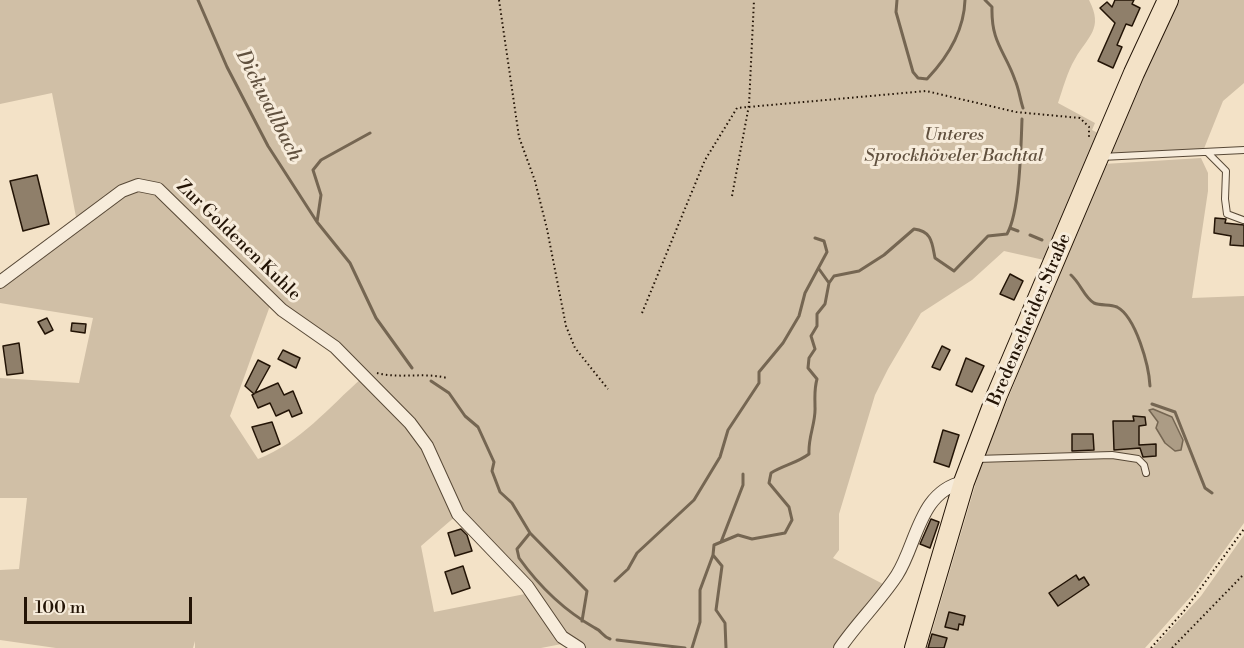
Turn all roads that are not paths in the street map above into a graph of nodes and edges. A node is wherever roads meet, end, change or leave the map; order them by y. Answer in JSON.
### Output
{"nodes":[{"id":1,"x":1168,"y":0,"type":"edge"},
{"id":2,"x":1244,"y":150,"type":"edge"},
{"id":3,"x":1208,"y":153,"type":"junction"},
{"id":4,"x":1099,"y":157,"type":"junction"},
{"id":5,"x":1243,"y":220,"type":"edge"},
{"id":6,"x":0,"y":282,"type":"edge"},
{"id":7,"x":972,"y":459,"type":"junction"},
{"id":8,"x":1146,"y":473,"type":"dead end"},
{"id":9,"x":964,"y":482,"type":"junction"},
{"id":10,"x":579,"y":648,"type":"edge"},
{"id":11,"x":840,"y":648,"type":"edge"},
{"id":12,"x":915,"y":648,"type":"edge"}],
"edges":[{"from":1,"to":4,"type":"main road","name":"Bredenscheider Straße"},
{"from":2,"to":3,"type":"lane"},
{"from":3,"to":4,"type":"lane"},
{"from":3,"to":5,"type":"lane"},
{"from":4,"to":7,"type":"main road","name":"Bredenscheider Straße"},
{"from":6,"to":10,"type":"street","name":"Zur Goldenen Kuhle"},
{"from":7,"to":8,"type":"lane"},
{"from":7,"to":9,"type":"main road","name":"Bredenscheider Straße"},
{"from":9,"to":11,"type":"street"},
{"from":9,"to":12,"type":"main road","name":"Bredenscheider Straße"}]}
